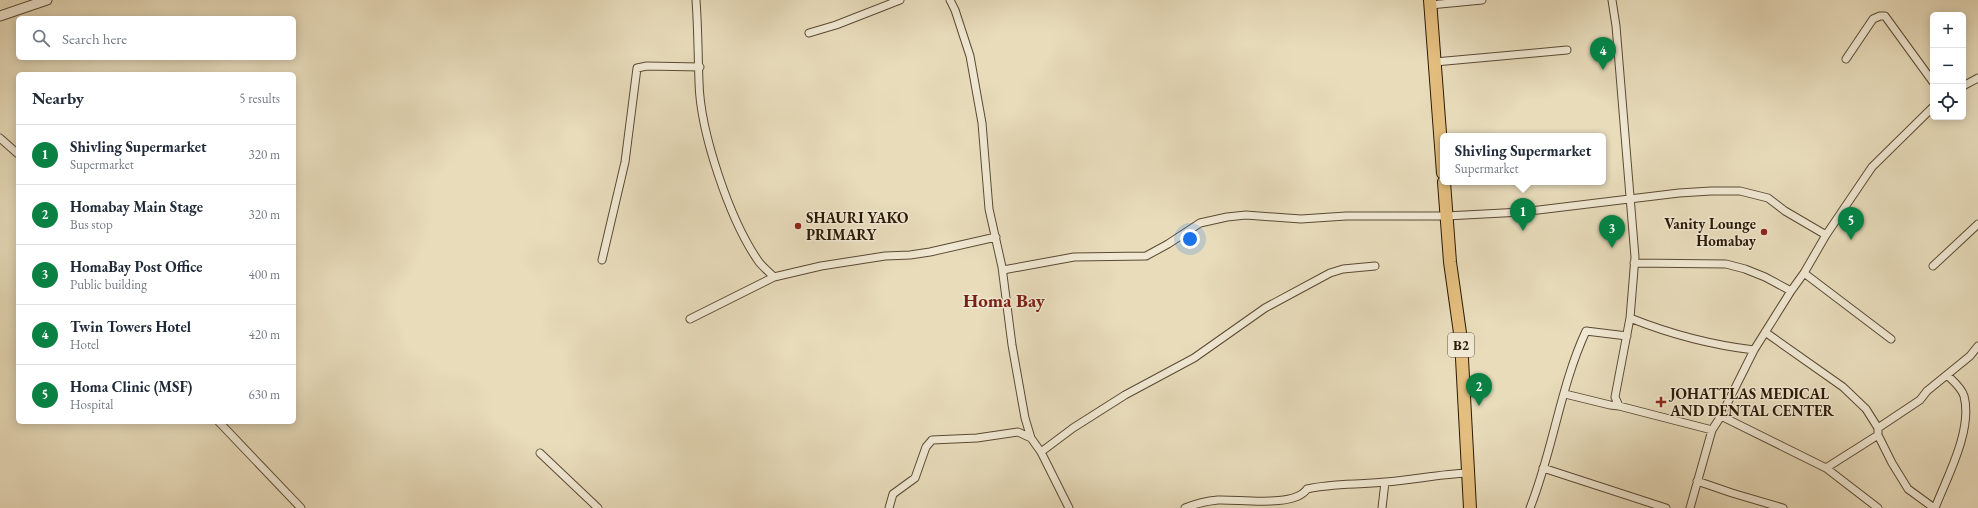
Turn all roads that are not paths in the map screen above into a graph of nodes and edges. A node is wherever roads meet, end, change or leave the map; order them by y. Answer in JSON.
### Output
{"nodes":[{"id":1,"x":47,"y":0,"type":"edge"},
{"id":2,"x":696,"y":0,"type":"edge"},
{"id":3,"x":900,"y":0,"type":"edge"},
{"id":4,"x":950,"y":0,"type":"edge"},
{"id":5,"x":1482,"y":0,"type":"edge"},
{"id":6,"x":1612,"y":0,"type":"edge"},
{"id":7,"x":1430,"y":3,"type":"edge"},
{"id":8,"x":0,"y":16,"type":"edge"},
{"id":9,"x":809,"y":33,"type":"dead end"},
{"id":10,"x":1567,"y":50,"type":"dead end"},
{"id":11,"x":1846,"y":59,"type":"dead end"},
{"id":12,"x":1435,"y":62,"type":"junction"},
{"id":13,"x":700,"y":67,"type":"junction"},
{"id":14,"x":1930,"y":78,"type":"edge"},
{"id":15,"x":1978,"y":78,"type":"edge"},
{"id":16,"x":1966,"y":84,"type":"edge"},
{"id":17,"x":1930,"y":110,"type":"edge"},
{"id":18,"x":1440,"y":133,"type":"edge"},
{"id":19,"x":0,"y":138,"type":"edge"},
{"id":20,"x":16,"y":152,"type":"edge"},
{"id":21,"x":1444,"y":185,"type":"edge"},
{"id":22,"x":1630,"y":200,"type":"junction"},
{"id":23,"x":1446,"y":216,"type":"junction"},
{"id":24,"x":1978,"y":224,"type":"edge"},
{"id":25,"x":1826,"y":235,"type":"junction"},
{"id":26,"x":996,"y":237,"type":"junction"},
{"id":27,"x":602,"y":260,"type":"dead end"},
{"id":28,"x":1634,"y":263,"type":"junction"},
{"id":29,"x":1375,"y":266,"type":"dead end"},
{"id":30,"x":1933,"y":266,"type":"dead end"},
{"id":31,"x":1002,"y":267,"type":"junction"},
{"id":32,"x":1804,"y":273,"type":"junction"},
{"id":33,"x":774,"y":277,"type":"junction"},
{"id":34,"x":1791,"y":291,"type":"junction"},
{"id":35,"x":1630,"y":318,"type":"junction"},
{"id":36,"x":690,"y":319,"type":"dead end"},
{"id":37,"x":1765,"y":332,"type":"junction"},
{"id":38,"x":1627,"y":336,"type":"junction"},
{"id":39,"x":1891,"y":339,"type":"dead end"},
{"id":40,"x":1978,"y":346,"type":"edge"},
{"id":41,"x":1754,"y":350,"type":"junction"},
{"id":42,"x":1947,"y":375,"type":"junction"},
{"id":43,"x":1565,"y":394,"type":"junction"},
{"id":44,"x":1619,"y":406,"type":"junction"},
{"id":45,"x":1721,"y":416,"type":"junction"},
{"id":46,"x":221,"y":424,"type":"edge"},
{"id":47,"x":1712,"y":430,"type":"junction"},
{"id":48,"x":1878,"y":432,"type":"junction"},
{"id":49,"x":1031,"y":438,"type":"junction"},
{"id":50,"x":1041,"y":452,"type":"junction"},
{"id":51,"x":540,"y":453,"type":"dead end"},
{"id":52,"x":1543,"y":468,"type":"junction"},
{"id":53,"x":1826,"y":468,"type":"junction"},
{"id":54,"x":1468,"y":473,"type":"junction"},
{"id":55,"x":1697,"y":481,"type":"junction"},
{"id":56,"x":1385,"y":482,"type":"junction"},
{"id":57,"x":301,"y":508,"type":"edge"},
{"id":58,"x":598,"y":508,"type":"edge"},
{"id":59,"x":889,"y":508,"type":"edge"},
{"id":60,"x":1069,"y":508,"type":"edge"},
{"id":61,"x":1185,"y":508,"type":"edge"},
{"id":62,"x":1382,"y":508,"type":"edge"},
{"id":63,"x":1470,"y":508,"type":"edge"},
{"id":64,"x":1530,"y":508,"type":"edge"},
{"id":65,"x":1666,"y":508,"type":"edge"},
{"id":66,"x":1690,"y":508,"type":"edge"},
{"id":67,"x":1783,"y":508,"type":"edge"},
{"id":68,"x":1878,"y":508,"type":"edge"},
{"id":69,"x":1934,"y":508,"type":"edge"}],
"edges":[{"from":1,"to":8,"type":"street"},
{"from":2,"to":13,"type":"street"},
{"from":3,"to":9,"type":"street"},
{"from":4,"to":26,"type":"street"},
{"from":5,"to":7,"type":"street"},
{"from":6,"to":22,"type":"street"},
{"from":7,"to":12,"type":"highway"},
{"from":10,"to":12,"type":"street"},
{"from":11,"to":14,"type":"street"},
{"from":12,"to":18,"type":"highway"},
{"from":13,"to":27,"type":"street"},
{"from":13,"to":33,"type":"street"},
{"from":15,"to":16,"type":"street"},
{"from":17,"to":25,"type":"street"},
{"from":19,"to":20,"type":"street"},
{"from":21,"to":23,"type":"highway","number":"B2"},
{"from":22,"to":23,"type":"street"},
{"from":22,"to":25,"type":"street"},
{"from":22,"to":28,"type":"street"},
{"from":23,"to":31,"type":"street"},
{"from":23,"to":54,"type":"highway","number":"B2"},
{"from":24,"to":30,"type":"street"},
{"from":25,"to":32,"type":"street"},
{"from":26,"to":31,"type":"street"},
{"from":26,"to":33,"type":"street"},
{"from":28,"to":34,"type":"street"},
{"from":28,"to":35,"type":"street"},
{"from":29,"to":50,"type":"street"},
{"from":31,"to":49,"type":"street"},
{"from":32,"to":34,"type":"street"},
{"from":32,"to":39,"type":"street"},
{"from":33,"to":36,"type":"street"},
{"from":34,"to":37,"type":"street"},
{"from":35,"to":38,"type":"street"},
{"from":35,"to":41,"type":"street"},
{"from":37,"to":41,"type":"street"},
{"from":37,"to":48,"type":"street"},
{"from":38,"to":43,"type":"street"},
{"from":38,"to":44,"type":"street"},
{"from":40,"to":42,"type":"street"},
{"from":41,"to":45,"type":"street"},
{"from":42,"to":48,"type":"street"},
{"from":42,"to":69,"type":"street"},
{"from":43,"to":44,"type":"street"},
{"from":43,"to":52,"type":"street"},
{"from":44,"to":47,"type":"street"},
{"from":45,"to":47,"type":"street"},
{"from":45,"to":53,"type":"street"},
{"from":46,"to":57,"type":"street"},
{"from":47,"to":55,"type":"street"},
{"from":48,"to":53,"type":"street"},
{"from":48,"to":69,"type":"street"},
{"from":49,"to":50,"type":"street"},
{"from":49,"to":59,"type":"street"},
{"from":50,"to":60,"type":"street"},
{"from":51,"to":58,"type":"street"},
{"from":52,"to":64,"type":"street"},
{"from":52,"to":65,"type":"street"},
{"from":53,"to":68,"type":"street"},
{"from":54,"to":56,"type":"street"},
{"from":54,"to":63,"type":"highway","number":"B2"},
{"from":55,"to":66,"type":"street"},
{"from":55,"to":67,"type":"street"},
{"from":56,"to":61,"type":"street"},
{"from":56,"to":62,"type":"street"}]}
